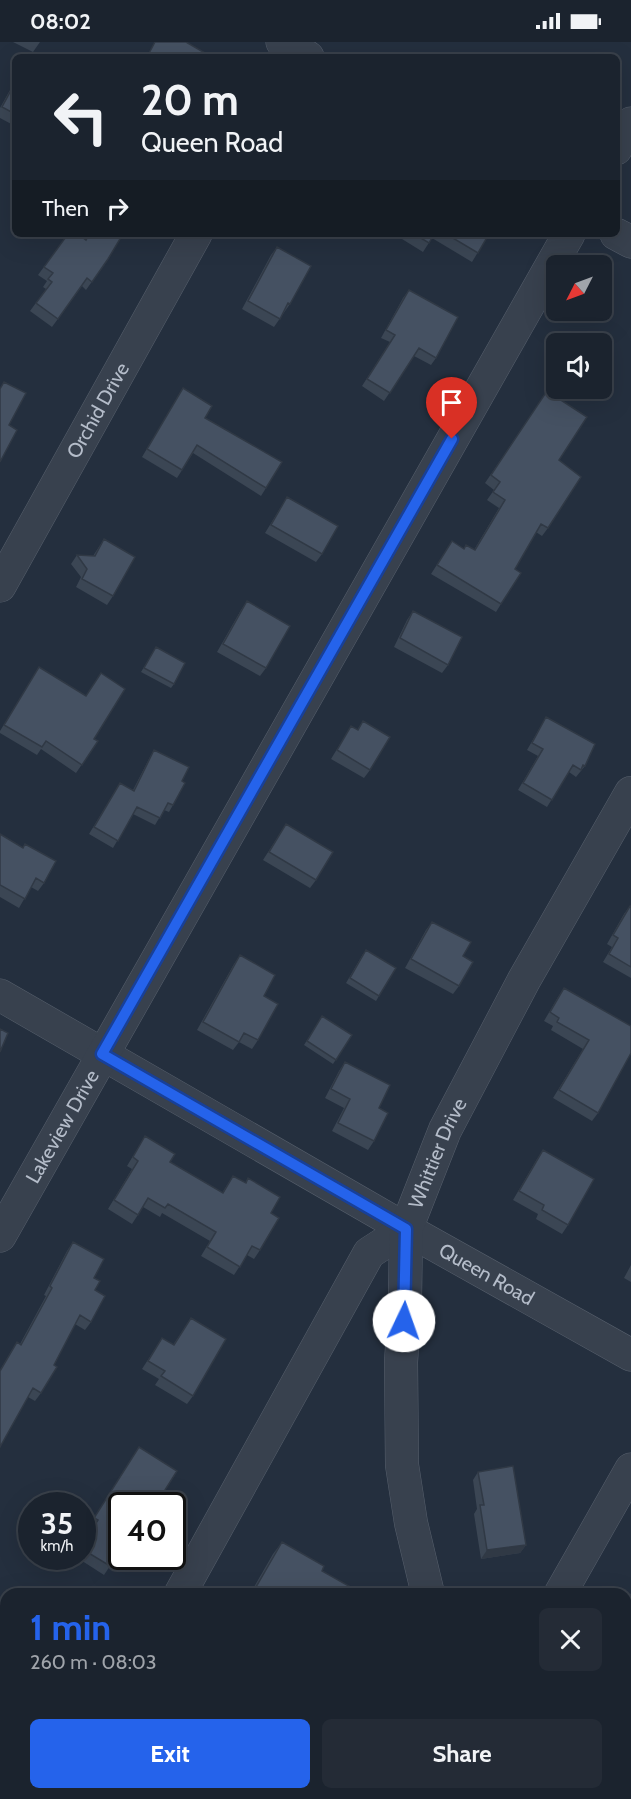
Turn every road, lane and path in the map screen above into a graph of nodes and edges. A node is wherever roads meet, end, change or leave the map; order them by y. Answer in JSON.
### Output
{"nodes":[{"id":1,"x":631,"y":123,"type":"edge"},
{"id":2,"x":620,"y":142,"type":"edge"},
{"id":3,"x":193,"y":237,"type":"edge"},
{"id":4,"x":566,"y":237,"type":"edge"},
{"id":5,"x":0,"y":586,"type":"edge"},
{"id":6,"x":631,"y":793,"type":"edge"},
{"id":7,"x":0,"y":995,"type":"edge"},
{"id":8,"x":102,"y":1054,"type":"junction"},
{"id":9,"x":406,"y":1229,"type":"junction"},
{"id":10,"x":0,"y":1236,"type":"edge"},
{"id":11,"x":631,"y":1354,"type":"edge"},
{"id":12,"x":631,"y":1469,"type":"edge"},
{"id":13,"x":183,"y":1588,"type":"edge"},
{"id":14,"x":427,"y":1588,"type":"edge"},
{"id":15,"x":563,"y":1588,"type":"edge"}],
"edges":[{"from":1,"to":2,"type":"street"},
{"from":3,"to":5,"type":"street","name":"Orchid Drive"},
{"from":4,"to":8,"type":"street","name":"Lakeview Drive"},
{"from":6,"to":9,"type":"street","name":"Whittier Drive"},
{"from":7,"to":8,"type":"street","name":"Queen Road"},
{"from":8,"to":9,"type":"street","name":"Queen Road"},
{"from":8,"to":10,"type":"street","name":"Lakeview Drive"},
{"from":9,"to":11,"type":"street","name":"Queen Road"},
{"from":9,"to":13,"type":"street","name":"Whittier Drive"},
{"from":9,"to":14,"type":"street"},
{"from":12,"to":15,"type":"street"}]}
